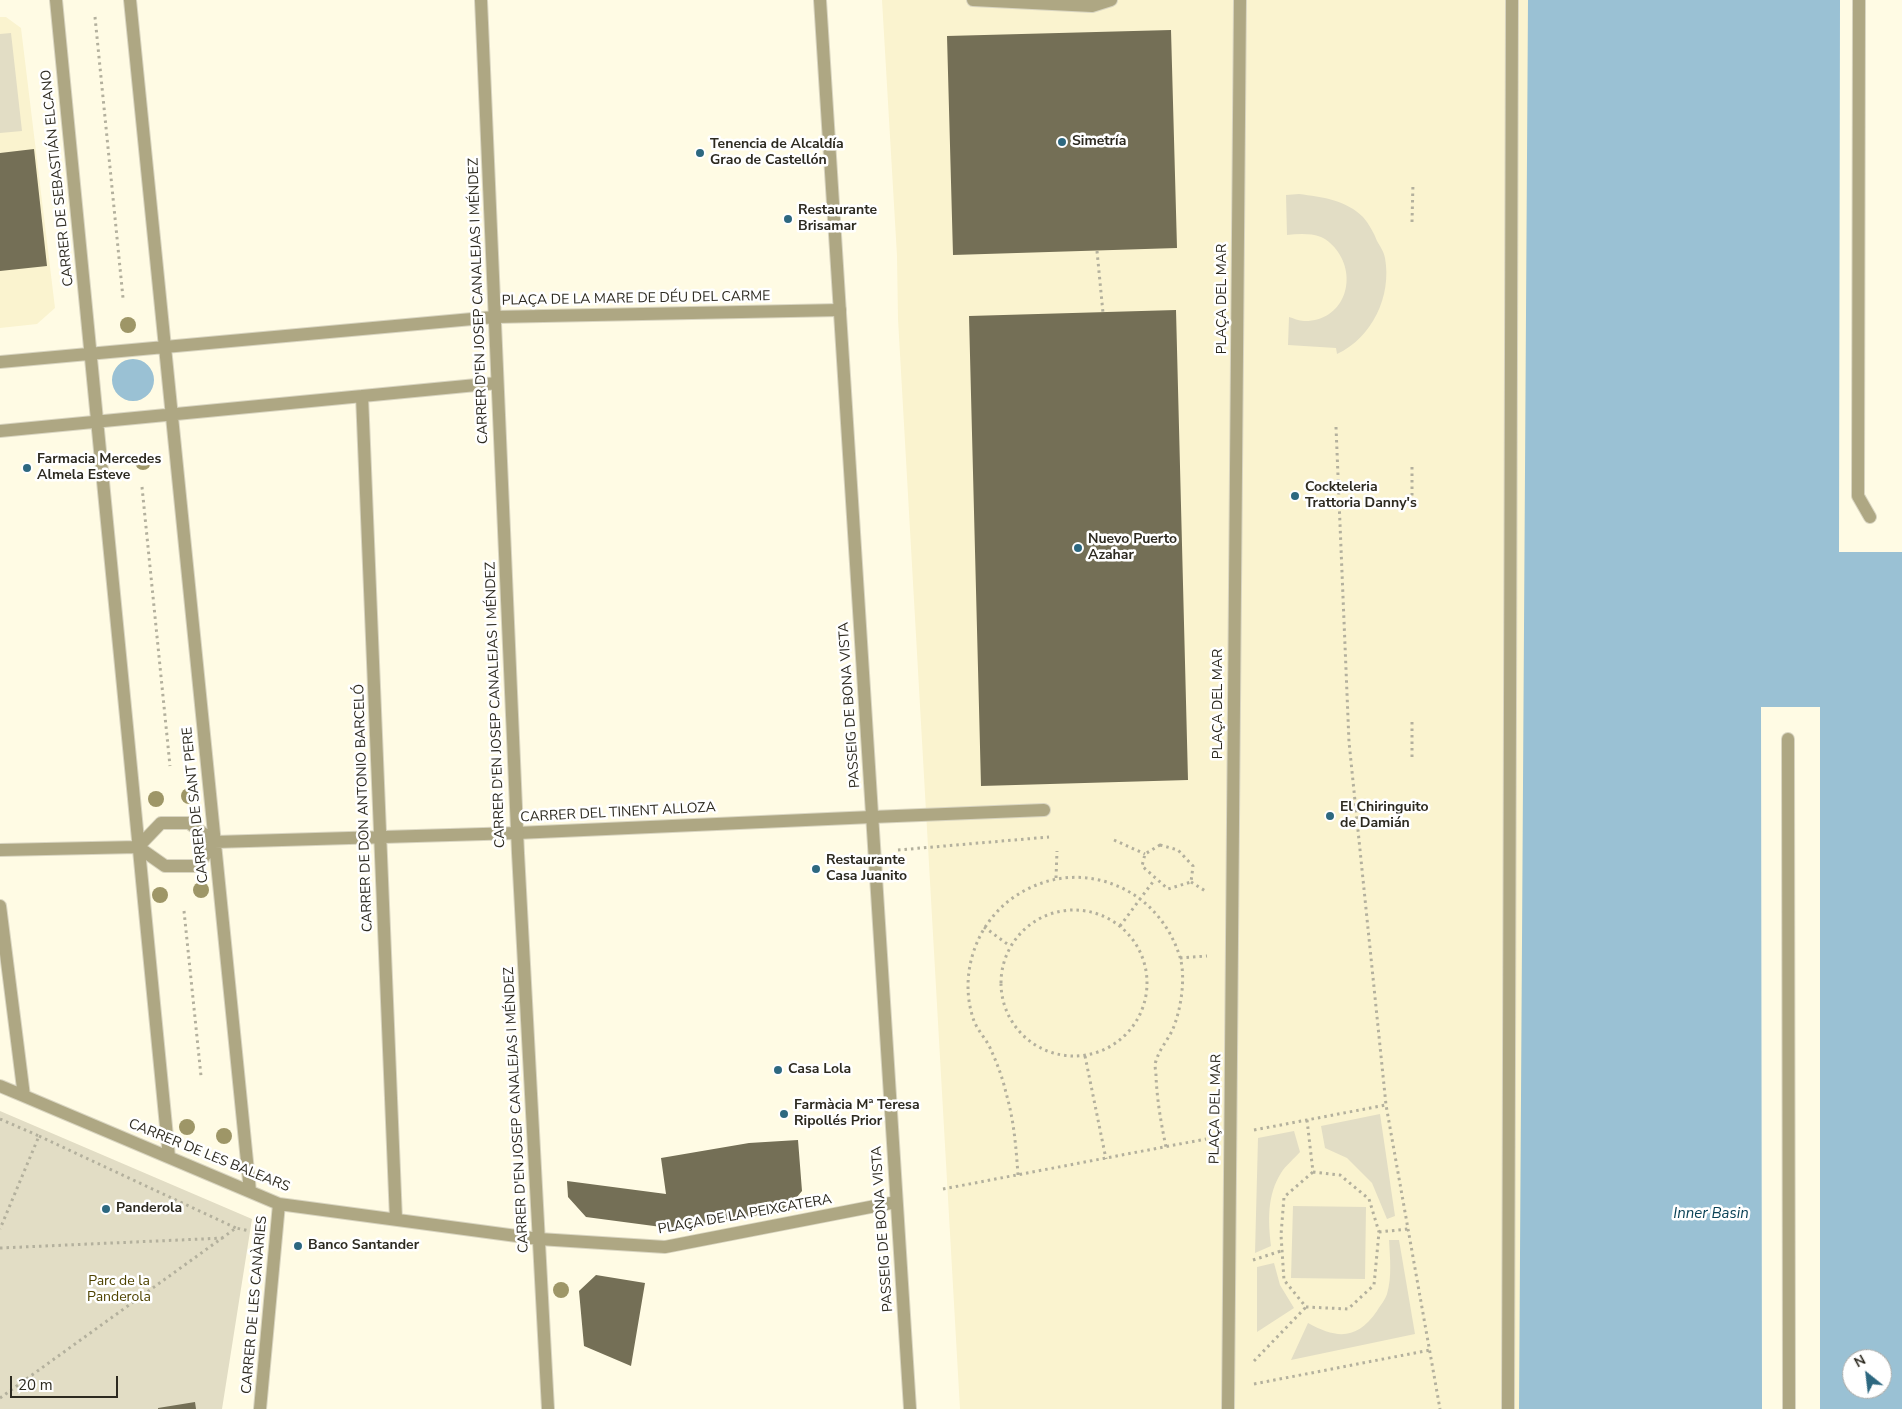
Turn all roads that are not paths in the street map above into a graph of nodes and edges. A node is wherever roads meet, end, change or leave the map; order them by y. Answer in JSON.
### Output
{"nodes":[{"id":1,"x":56,"y":0,"type":"edge"},
{"id":2,"x":130,"y":0,"type":"edge"},
{"id":3,"x":481,"y":0,"type":"edge"},
{"id":4,"x":820,"y":0,"type":"edge"},
{"id":5,"x":972,"y":0,"type":"edge"},
{"id":6,"x":1111,"y":0,"type":"edge"},
{"id":7,"x":1240,"y":0,"type":"edge"},
{"id":8,"x":1512,"y":0,"type":"edge"},
{"id":9,"x":1859,"y":0,"type":"edge"},
{"id":10,"x":840,"y":310,"type":"junction"},
{"id":11,"x":494,"y":317,"type":"junction"},
{"id":12,"x":165,"y":346,"type":"junction"},
{"id":13,"x":90,"y":354,"type":"junction"},
{"id":14,"x":0,"y":362,"type":"edge"},
{"id":15,"x":497,"y":383,"type":"junction"},
{"id":16,"x":362,"y":396,"type":"junction"},
{"id":17,"x":171,"y":415,"type":"junction"},
{"id":18,"x":97,"y":422,"type":"junction"},
{"id":19,"x":0,"y":432,"type":"edge"},
{"id":20,"x":1870,"y":517,"type":"dead end"},
{"id":21,"x":1788,"y":740,"type":"dead end"},
{"id":22,"x":1044,"y":810,"type":"dead end"},
{"id":23,"x":872,"y":817,"type":"junction"},
{"id":24,"x":517,"y":833,"type":"junction"},
{"id":25,"x":380,"y":836,"type":"junction"},
{"id":26,"x":215,"y":842,"type":"junction"},
{"id":27,"x":138,"y":847,"type":"junction"},
{"id":28,"x":0,"y":850,"type":"edge"},
{"id":29,"x":0,"y":906,"type":"edge"},
{"id":30,"x":0,"y":1086,"type":"edge"},
{"id":31,"x":24,"y":1096,"type":"junction"},
{"id":32,"x":169,"y":1157,"type":"junction"},
{"id":33,"x":250,"y":1191,"type":"junction"},
{"id":34,"x":896,"y":1202,"type":"junction"},
{"id":35,"x":279,"y":1204,"type":"junction"},
{"id":36,"x":396,"y":1219,"type":"junction"},
{"id":37,"x":539,"y":1239,"type":"junction"},
{"id":38,"x":260,"y":1409,"type":"edge"},
{"id":39,"x":548,"y":1409,"type":"edge"},
{"id":40,"x":910,"y":1409,"type":"edge"},
{"id":41,"x":1228,"y":1409,"type":"edge"},
{"id":42,"x":1508,"y":1409,"type":"edge"},
{"id":43,"x":1789,"y":1409,"type":"edge"}],
"edges":[{"from":1,"to":13,"type":"street","name":"CARRER DE SEBASTIÁN ELCANO"},
{"from":2,"to":12,"type":"street"},
{"from":3,"to":11,"type":"street","name":"CARRER D'EN JOSEP CANALEJAS I MÉNDEZ"},
{"from":4,"to":10,"type":"street","name":"PASSEIG DE BONA VISTA"},
{"from":5,"to":6,"type":"street"},
{"from":7,"to":41,"type":"street","name":"PLAÇA DEL MAR"},
{"from":8,"to":42,"type":"street"},
{"from":9,"to":20,"type":"street"},
{"from":10,"to":11,"type":"street","name":"PLAÇA DE LA MARE DE DÉU DEL CARME"},
{"from":10,"to":23,"type":"street","name":"PASSEIG DE BONA VISTA"},
{"from":11,"to":12,"type":"street","name":"PLAÇA DE LA MARE DE DÉU DEL CARME"},
{"from":11,"to":15,"type":"street","name":"CARRER D'EN JOSEP CANALEJAS I MÉNDEZ"},
{"from":12,"to":13,"type":"street","name":"PLAÇA DE LA MARE DE DÉU DEL CARME"},
{"from":12,"to":17,"type":"street"},
{"from":13,"to":14,"type":"street","name":"PLAÇA DE LA MARE DE DÉU DEL CARME"},
{"from":13,"to":18,"type":"street"},
{"from":15,"to":16,"type":"street"},
{"from":15,"to":24,"type":"street","name":"CARRER D'EN JOSEP CANALEJAS I MÉNDEZ"},
{"from":16,"to":17,"type":"street"},
{"from":16,"to":25,"type":"street","name":"CARRER DE DON ANTONIO BARCELÓ"},
{"from":17,"to":18,"type":"street"},
{"from":17,"to":26,"type":"street","name":"CARRER DE SANT PERE"},
{"from":18,"to":19,"type":"street"},
{"from":18,"to":27,"type":"street"},
{"from":21,"to":43,"type":"street"},
{"from":22,"to":23,"type":"street","name":"CARRER DEL TINENT ALLOZA"},
{"from":23,"to":24,"type":"street","name":"CARRER DEL TINENT ALLOZA"},
{"from":23,"to":34,"type":"street","name":"PASSEIG DE BONA VISTA"},
{"from":24,"to":25,"type":"street","name":"CARRER DEL TINENT ALLOZA"},
{"from":24,"to":37,"type":"street","name":"CARRER D'EN JOSEP CANALEJAS I MÉNDEZ"},
{"from":25,"to":26,"type":"street","name":"CARRER DEL TINENT ALLOZA"},
{"from":25,"to":36,"type":"street","name":"CARRER DE DON ANTONIO BARCELÓ"},
{"from":26,"to":27,"type":"street"},
{"from":26,"to":27,"type":"street"},
{"from":26,"to":33,"type":"street","name":"CARRER DE SANT PERE"},
{"from":27,"to":28,"type":"street"},
{"from":27,"to":32,"type":"street"},
{"from":29,"to":31,"type":"street"},
{"from":30,"to":31,"type":"street","name":"CARRER DE LES BALEARS"},
{"from":31,"to":32,"type":"street","name":"CARRER DE LES BALEARS"},
{"from":32,"to":33,"type":"street","name":"CARRER DE LES BALEARS"},
{"from":33,"to":35,"type":"street","name":"CARRER DE LES BALEARS"},
{"from":34,"to":37,"type":"street","name":"PLAÇA DE LA PEIXCATERA"},
{"from":34,"to":40,"type":"street","name":"PASSEIG DE BONA VISTA"},
{"from":35,"to":36,"type":"street","name":"CARRER DE LES BALEARS"},
{"from":35,"to":38,"type":"street","name":"CARRER DE LES CANÀRIES"},
{"from":36,"to":37,"type":"street","name":"CARRER DE LES BALEARS"},
{"from":37,"to":39,"type":"street","name":"CARRER D'EN JOSEP CANALEJAS I MÉNDEZ"}]}
